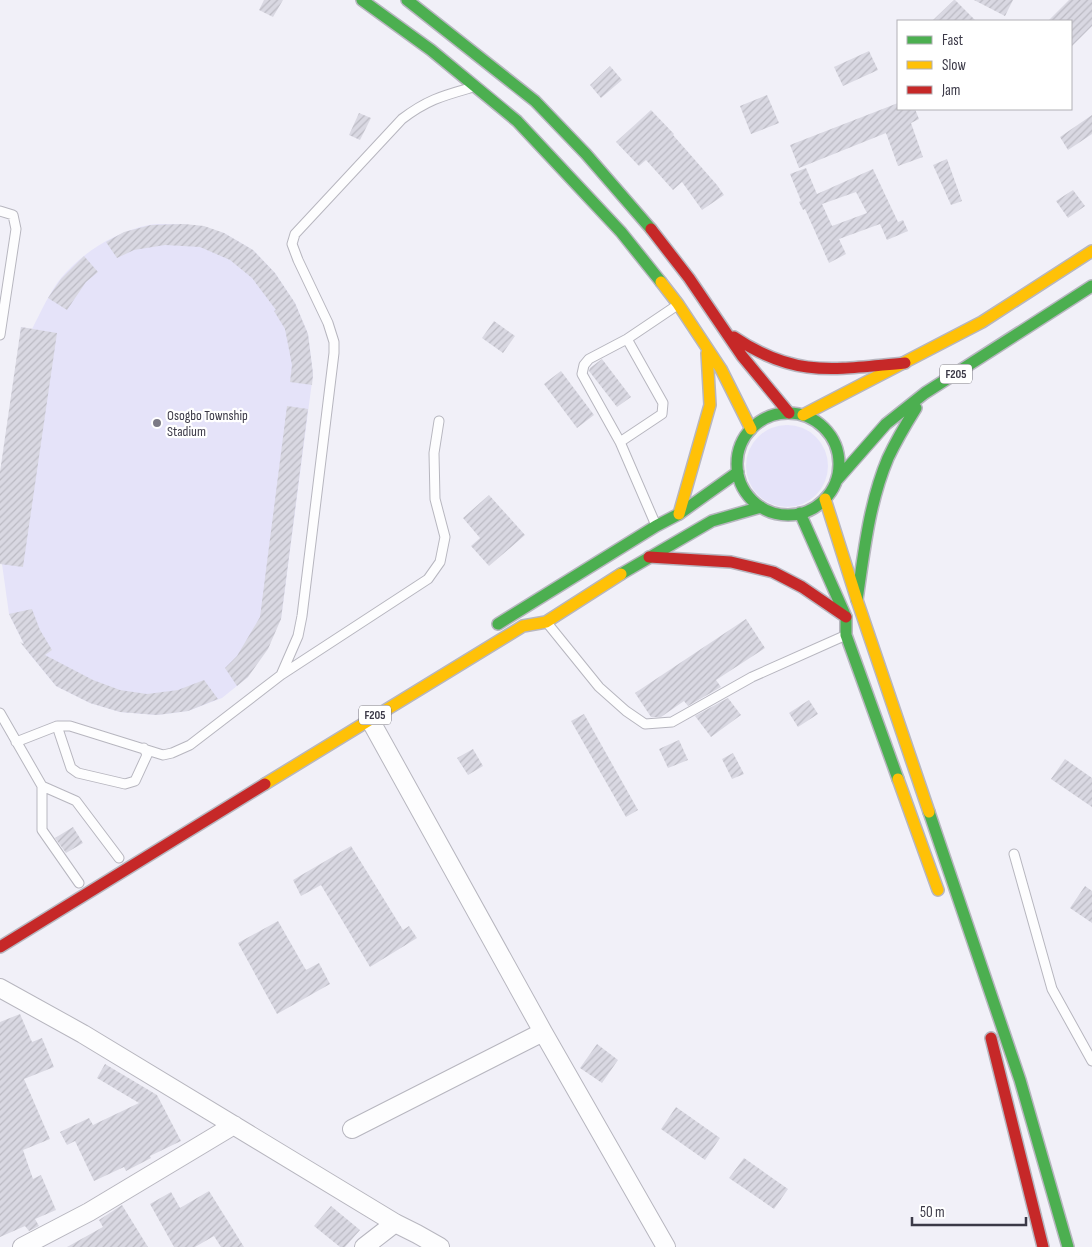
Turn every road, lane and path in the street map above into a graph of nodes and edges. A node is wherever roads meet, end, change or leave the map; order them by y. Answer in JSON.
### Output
{"nodes":[{"id":1,"x":362,"y":0,"type":"edge"},
{"id":2,"x":407,"y":0,"type":"edge"},
{"id":3,"x":476,"y":86,"type":"junction"},
{"id":4,"x":0,"y":211,"type":"edge"},
{"id":5,"x":1092,"y":251,"type":"edge"},
{"id":6,"x":1092,"y":286,"type":"edge"},
{"id":7,"x":678,"y":304,"type":"junction"},
{"id":8,"x":724,"y":330,"type":"junction"},
{"id":9,"x":0,"y":335,"type":"edge"},
{"id":10,"x":627,"y":338,"type":"junction"},
{"id":11,"x":707,"y":349,"type":"junction"},
{"id":12,"x":905,"y":363,"type":"junction"},
{"id":13,"x":925,"y":394,"type":"junction"},
{"id":14,"x":789,"y":413,"type":"junction"},
{"id":15,"x":803,"y":415,"type":"junction"},
{"id":16,"x":438,"y":421,"type":"dead end"},
{"id":17,"x":751,"y":429,"type":"junction"},
{"id":18,"x":620,"y":442,"type":"junction"},
{"id":19,"x":738,"y":472,"type":"junction"},
{"id":20,"x":836,"y":481,"type":"junction"},
{"id":21,"x":825,"y":499,"type":"junction"},
{"id":22,"x":761,"y":507,"type":"junction"},
{"id":23,"x":800,"y":513,"type":"junction"},
{"id":24,"x":679,"y":514,"type":"junction"},
{"id":25,"x":656,"y":526,"type":"junction"},
{"id":26,"x":649,"y":557,"type":"junction"},
{"id":27,"x":857,"y":600,"type":"junction"},
{"id":28,"x":846,"y":617,"type":"junction"},
{"id":29,"x":546,"y":622,"type":"junction"},
{"id":30,"x":490,"y":629,"type":"dead end"},
{"id":31,"x":846,"y":635,"type":"junction"},
{"id":32,"x":281,"y":676,"type":"junction"},
{"id":33,"x":0,"y":713,"type":"edge"},
{"id":34,"x":369,"y":718,"type":"junction"},
{"id":35,"x":57,"y":726,"type":"junction"},
{"id":36,"x":16,"y":742,"type":"junction"},
{"id":37,"x":144,"y":748,"type":"junction"},
{"id":38,"x":42,"y":786,"type":"junction"},
{"id":39,"x":1014,"y":854,"type":"dead end"},
{"id":40,"x":119,"y":858,"type":"dead end"},
{"id":41,"x":79,"y":883,"type":"dead end"},
{"id":42,"x":940,"y":897,"type":"dead end"},
{"id":43,"x":0,"y":947,"type":"edge"},
{"id":44,"x":0,"y":988,"type":"edge"},
{"id":45,"x":988,"y":1028,"type":"dead end"},
{"id":46,"x":543,"y":1032,"type":"junction"},
{"id":47,"x":1092,"y":1061,"type":"edge"},
{"id":48,"x":234,"y":1125,"type":"junction"},
{"id":49,"x":352,"y":1130,"type":"dead end"},
{"id":50,"x":395,"y":1224,"type":"junction"},
{"id":51,"x":22,"y":1247,"type":"edge"},
{"id":52,"x":364,"y":1247,"type":"edge"},
{"id":53,"x":440,"y":1247,"type":"edge"},
{"id":54,"x":666,"y":1247,"type":"edge"},
{"id":55,"x":1043,"y":1247,"type":"edge"},
{"id":56,"x":1068,"y":1247,"type":"edge"}],
"edges":[{"from":1,"to":3,"type":"main road"},
{"from":2,"to":8,"type":"main road"},
{"from":3,"to":7,"type":"main road"},
{"from":3,"to":32,"type":"lane"},
{"from":4,"to":9,"type":"lane"},
{"from":5,"to":12,"type":"main road","number":"F205"},
{"from":6,"to":13,"type":"main road","number":"F205"},
{"from":7,"to":10,"type":"lane"},
{"from":7,"to":11,"type":"main road"},
{"from":8,"to":12,"type":"main road"},
{"from":8,"to":14,"type":"main road"},
{"from":10,"to":18,"type":"lane"},
{"from":10,"to":18,"type":"lane"},
{"from":11,"to":17,"type":"main road"},
{"from":11,"to":24,"type":"main road"},
{"from":12,"to":15,"type":"main road","number":"F205"},
{"from":13,"to":20,"type":"main road","number":"F205"},
{"from":13,"to":27,"type":"main road"},
{"from":14,"to":15,"type":"main road","number":"F205"},
{"from":14,"to":17,"type":"main road","number":"F205"},
{"from":15,"to":20,"type":"main road","number":"F205"},
{"from":16,"to":32,"type":"lane"},
{"from":17,"to":19,"type":"main road","number":"F205"},
{"from":18,"to":25,"type":"lane"},
{"from":19,"to":22,"type":"main road","number":"F205"},
{"from":19,"to":24,"type":"main road"},
{"from":20,"to":21,"type":"main road","number":"F205"},
{"from":21,"to":23,"type":"main road","number":"F205"},
{"from":21,"to":27,"type":"main road"},
{"from":22,"to":23,"type":"main road","number":"F205"},
{"from":22,"to":26,"type":"main road","number":"F205"},
{"from":23,"to":28,"type":"main road"},
{"from":24,"to":25,"type":"main road"},
{"from":25,"to":30,"type":"main road"},
{"from":26,"to":28,"type":"main road"},
{"from":26,"to":29,"type":"main road","number":"F205"},
{"from":27,"to":56,"type":"main road"},
{"from":28,"to":31,"type":"main road"},
{"from":29,"to":31,"type":"lane"},
{"from":29,"to":34,"type":"main road","number":"F205"},
{"from":31,"to":42,"type":"main road"},
{"from":32,"to":37,"type":"lane"},
{"from":33,"to":36,"type":"lane"},
{"from":34,"to":43,"type":"main road","number":"F205"},
{"from":34,"to":46,"type":"street"},
{"from":35,"to":36,"type":"lane"},
{"from":35,"to":37,"type":"lane"},
{"from":35,"to":37,"type":"lane"},
{"from":36,"to":38,"type":"lane"},
{"from":38,"to":40,"type":"lane"},
{"from":38,"to":41,"type":"lane"},
{"from":39,"to":47,"type":"lane"},
{"from":44,"to":48,"type":"street"},
{"from":45,"to":55,"type":"main road"},
{"from":46,"to":49,"type":"street"},
{"from":46,"to":54,"type":"street"},
{"from":48,"to":50,"type":"street"},
{"from":48,"to":51,"type":"street"},
{"from":50,"to":52,"type":"street"},
{"from":50,"to":53,"type":"street"}]}
